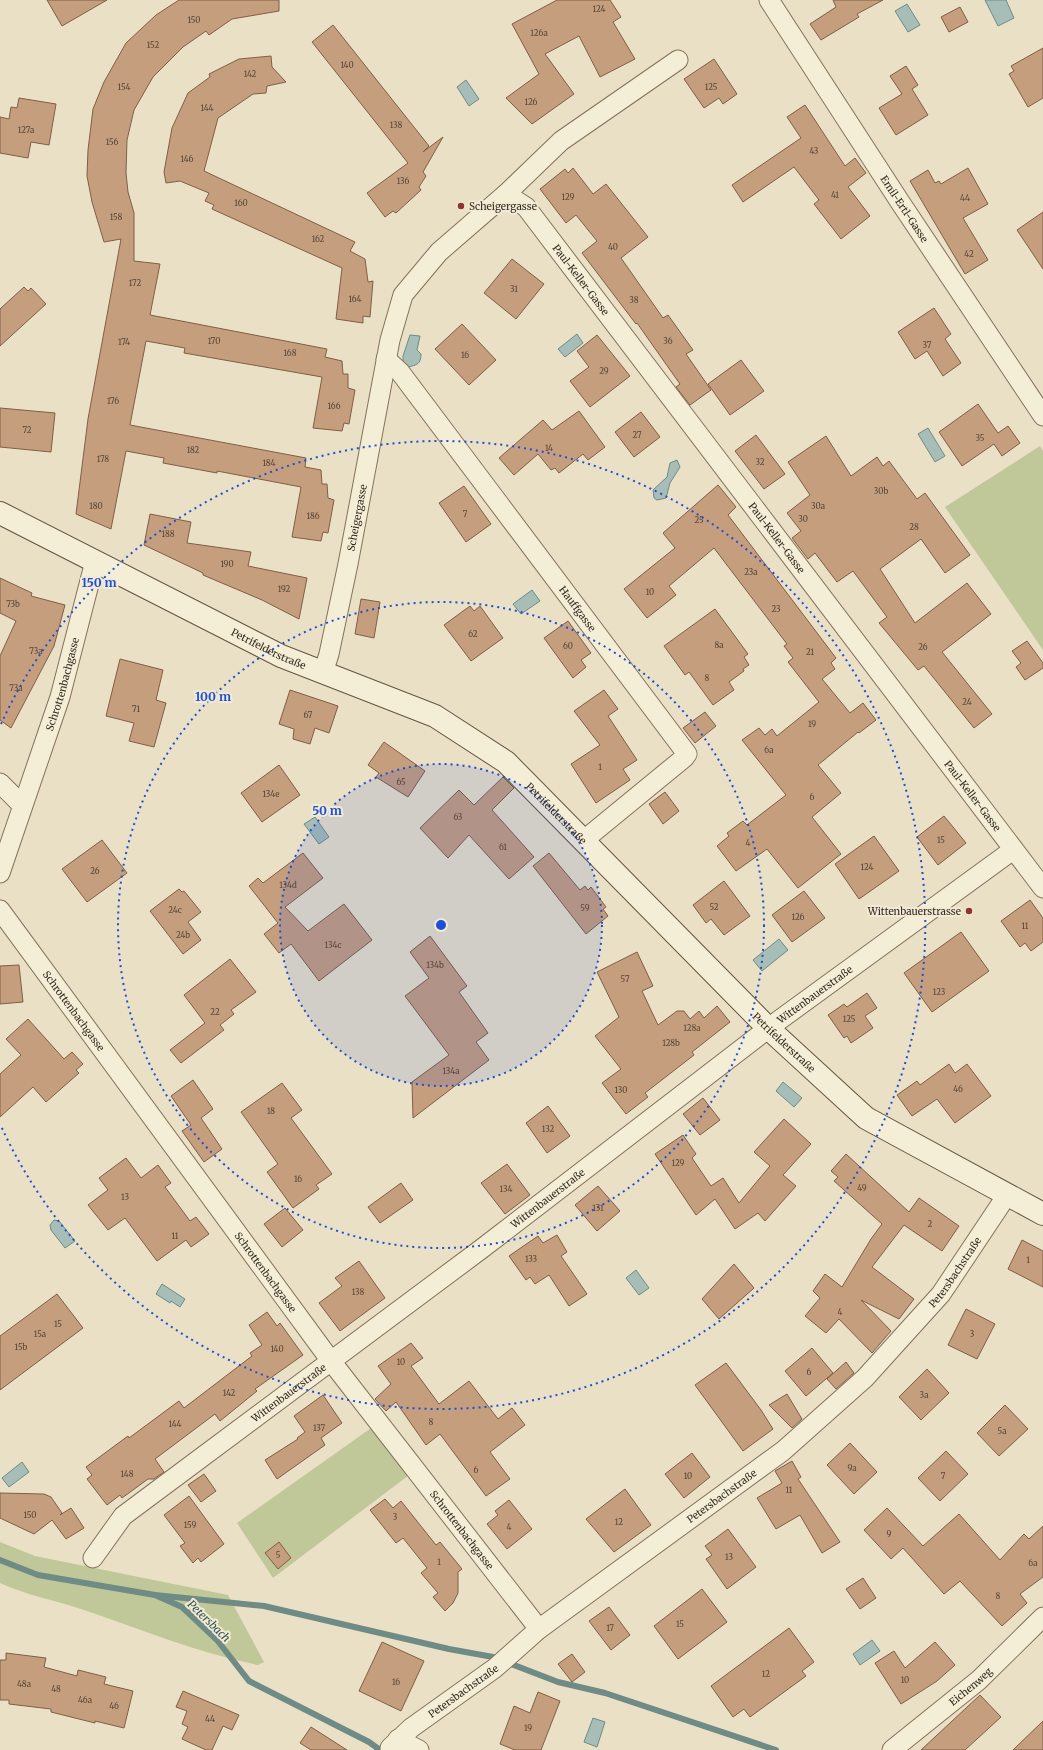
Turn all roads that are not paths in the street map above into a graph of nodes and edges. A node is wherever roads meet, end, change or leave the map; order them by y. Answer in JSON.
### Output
{"nodes":[{"id":1,"x":769,"y":0,"type":"edge"},
{"id":2,"x":678,"y":60,"type":"dead end"},
{"id":3,"x":506,"y":194,"type":"junction"},
{"id":4,"x":386,"y":359,"type":"junction"},
{"id":5,"x":1043,"y":416,"type":"edge"},
{"id":6,"x":0,"y":513,"type":"edge"},
{"id":7,"x":95,"y":561,"type":"junction"},
{"id":8,"x":323,"y":674,"type":"junction"},
{"id":9,"x":0,"y":783,"type":"edge"},
{"id":10,"x":22,"y":805,"type":"junction"},
{"id":11,"x":584,"y":840,"type":"junction"},
{"id":12,"x":1014,"y":850,"type":"junction"},
{"id":13,"x":0,"y":873,"type":"edge"},
{"id":14,"x":1043,"y":888,"type":"edge"},
{"id":15,"x":0,"y":910,"type":"edge"},
{"id":16,"x":768,"y":1028,"type":"junction"},
{"id":17,"x":1007,"y":1195,"type":"junction"},
{"id":18,"x":1043,"y":1214,"type":"edge"},
{"id":19,"x":331,"y":1361,"type":"junction"},
{"id":20,"x":93,"y":1558,"type":"dead end"},
{"id":21,"x":1043,"y":1617,"type":"edge"},
{"id":22,"x":539,"y":1629,"type":"junction"},
{"id":23,"x":419,"y":1750,"type":"edge"},
{"id":24,"x":892,"y":1750,"type":"edge"}],
"edges":[{"from":1,"to":5,"type":"street","name":"Emil-Ertl-Gasse"},
{"from":2,"to":3,"type":"street","name":"Scheigergasse"},
{"from":3,"to":4,"type":"street","name":"Scheigergasse"},
{"from":3,"to":12,"type":"street","name":"Paul-Keller-Gasse"},
{"from":4,"to":8,"type":"street","name":"Scheigergasse"},
{"from":4,"to":11,"type":"street","name":"Hauffgasse"},
{"from":6,"to":7,"type":"main road","name":"Petrifelderstraße"},
{"from":7,"to":8,"type":"main road","name":"Petrifelderstraße"},
{"from":7,"to":10,"type":"street","name":"Schrottenbachgasse"},
{"from":8,"to":11,"type":"main road","name":"Petrifelderstraße"},
{"from":9,"to":10,"type":"street"},
{"from":10,"to":13,"type":"street","name":"Schrottenbachgasse"},
{"from":11,"to":16,"type":"main road","name":"Petrifelderstraße"},
{"from":12,"to":14,"type":"street","name":"Paul-Keller-Gasse"},
{"from":12,"to":16,"type":"street","name":"Wittenbauerstraße"},
{"from":15,"to":19,"type":"street","name":"Schrottenbachgasse"},
{"from":16,"to":17,"type":"main road","name":"Petrifelderstraße"},
{"from":16,"to":19,"type":"street","name":"Wittenbauerstraße"},
{"from":17,"to":18,"type":"main road","name":"Petrifelderstraße"},
{"from":17,"to":22,"type":"street","name":"Petersbachstraße"},
{"from":19,"to":20,"type":"street","name":"Wittenbauerstraße"},
{"from":19,"to":22,"type":"street","name":"Schrottenbachgasse"},
{"from":21,"to":24,"type":"street","name":"Eichenweg"},
{"from":22,"to":23,"type":"street","name":"Petersbachstraße"}]}
